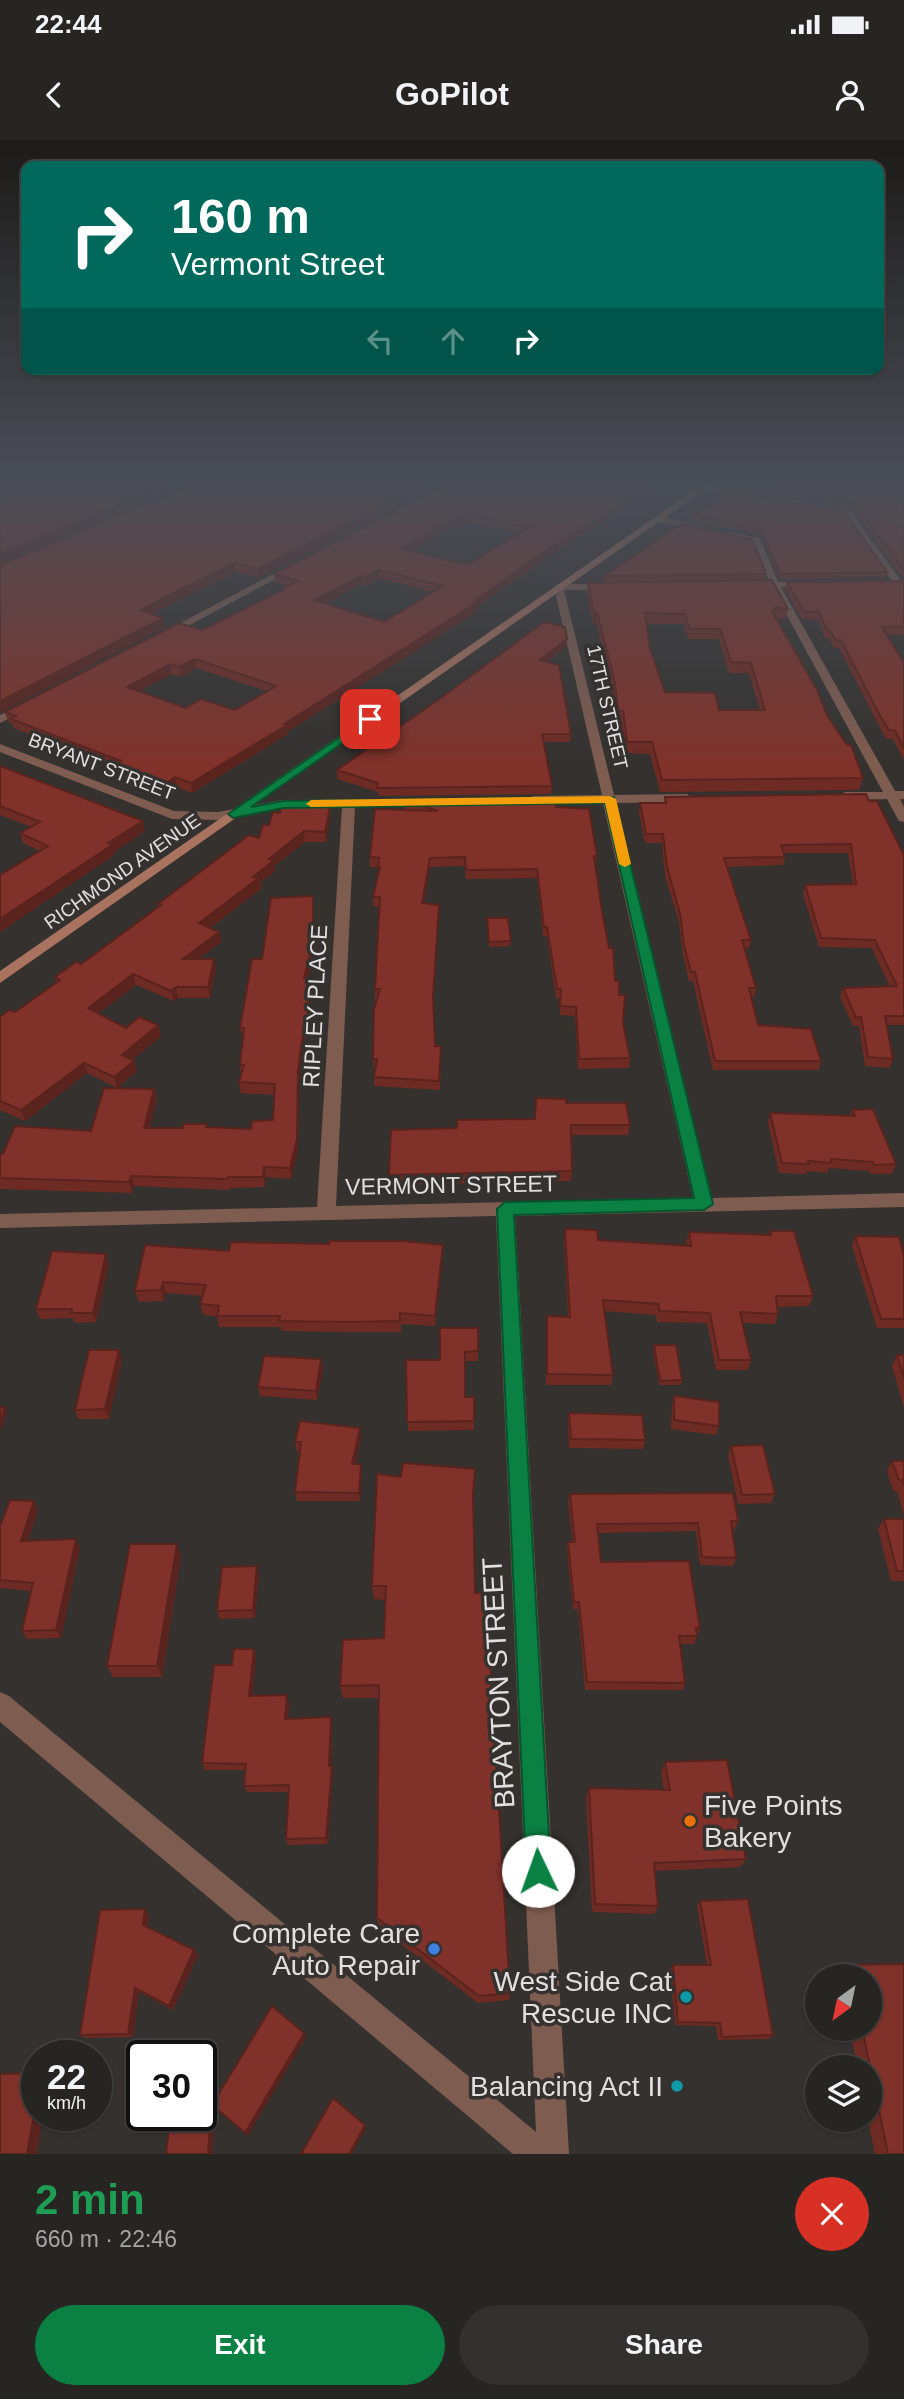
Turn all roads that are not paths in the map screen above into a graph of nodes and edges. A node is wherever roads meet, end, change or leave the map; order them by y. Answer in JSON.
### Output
{"nodes":[{"id":1,"x":276,"y":576,"type":"edge"},
{"id":2,"x":575,"y":576,"type":"edge"},
{"id":3,"x":771,"y":576,"type":"edge"},
{"id":4,"x":884,"y":583,"type":"edge"},
{"id":5,"x":901,"y":583,"type":"edge"},
{"id":6,"x":828,"y":584,"type":"edge"},
{"id":7,"x":741,"y":585,"type":"edge"},
{"id":8,"x":775,"y":585,"type":"junction"},
{"id":9,"x":559,"y":587,"type":"junction"},
{"id":10,"x":617,"y":587,"type":"edge"},
{"id":11,"x":148,"y":642,"type":"edge"},
{"id":12,"x":37,"y":700,"type":"edge"},
{"id":13,"x":0,"y":720,"type":"edge"},
{"id":14,"x":0,"y":748,"type":"edge"},
{"id":15,"x":898,"y":795,"type":"edge"},
{"id":16,"x":837,"y":796,"type":"edge"},
{"id":17,"x":704,"y":798,"type":"edge"},
{"id":18,"x":610,"y":799,"type":"junction"},
{"id":19,"x":514,"y":801,"type":"edge"},
{"id":20,"x":446,"y":802,"type":"edge"},
{"id":21,"x":349,"y":803,"type":"junction"},
{"id":22,"x":233,"y":814,"type":"junction"},
{"id":23,"x":904,"y":817,"type":"edge"},
{"id":24,"x":0,"y":978,"type":"edge"},
{"id":25,"x":904,"y":1200,"type":"edge"},
{"id":26,"x":704,"y":1204,"type":"junction"},
{"id":27,"x":505,"y":1209,"type":"junction"},
{"id":28,"x":326,"y":1213,"type":"junction"},
{"id":29,"x":0,"y":1221,"type":"edge"},
{"id":30,"x":0,"y":1705,"type":"edge"},
{"id":31,"x":538,"y":2154,"type":"edge"},
{"id":32,"x":553,"y":2154,"type":"edge"}],
"edges":[{"from":1,"to":11,"type":"street"},
{"from":2,"to":9,"type":"street","name":"RICHMOND AVENUE"},
{"from":3,"to":8,"type":"street"},
{"from":4,"to":5,"type":"street"},
{"from":6,"to":8,"type":"street"},
{"from":7,"to":8,"type":"street"},
{"from":8,"to":15,"type":"street"},
{"from":9,"to":10,"type":"street"},
{"from":9,"to":18,"type":"street","name":"17TH STREET"},
{"from":9,"to":22,"type":"street","name":"RICHMOND AVENUE"},
{"from":12,"to":13,"type":"street"},
{"from":14,"to":22,"type":"street","name":"BRYANT STREET"},
{"from":15,"to":16,"type":"street"},
{"from":15,"to":23,"type":"street"},
{"from":17,"to":18,"type":"street"},
{"from":18,"to":19,"type":"street"},
{"from":18,"to":26,"type":"street","name":"17TH STREET"},
{"from":20,"to":21,"type":"street","name":"BRYANT STREET"},
{"from":21,"to":22,"type":"street","name":"BRYANT STREET"},
{"from":21,"to":28,"type":"street","name":"RIPLEY PLACE"},
{"from":22,"to":24,"type":"street","name":"RICHMOND AVENUE"},
{"from":25,"to":26,"type":"street","name":"VERMONT STREET"},
{"from":26,"to":27,"type":"street","name":"VERMONT STREET"},
{"from":27,"to":28,"type":"street","name":"VERMONT STREET"},
{"from":27,"to":32,"type":"street","name":"BRAYTON STREET"},
{"from":28,"to":29,"type":"street","name":"VERMONT STREET"},
{"from":30,"to":31,"type":"street"}]}
